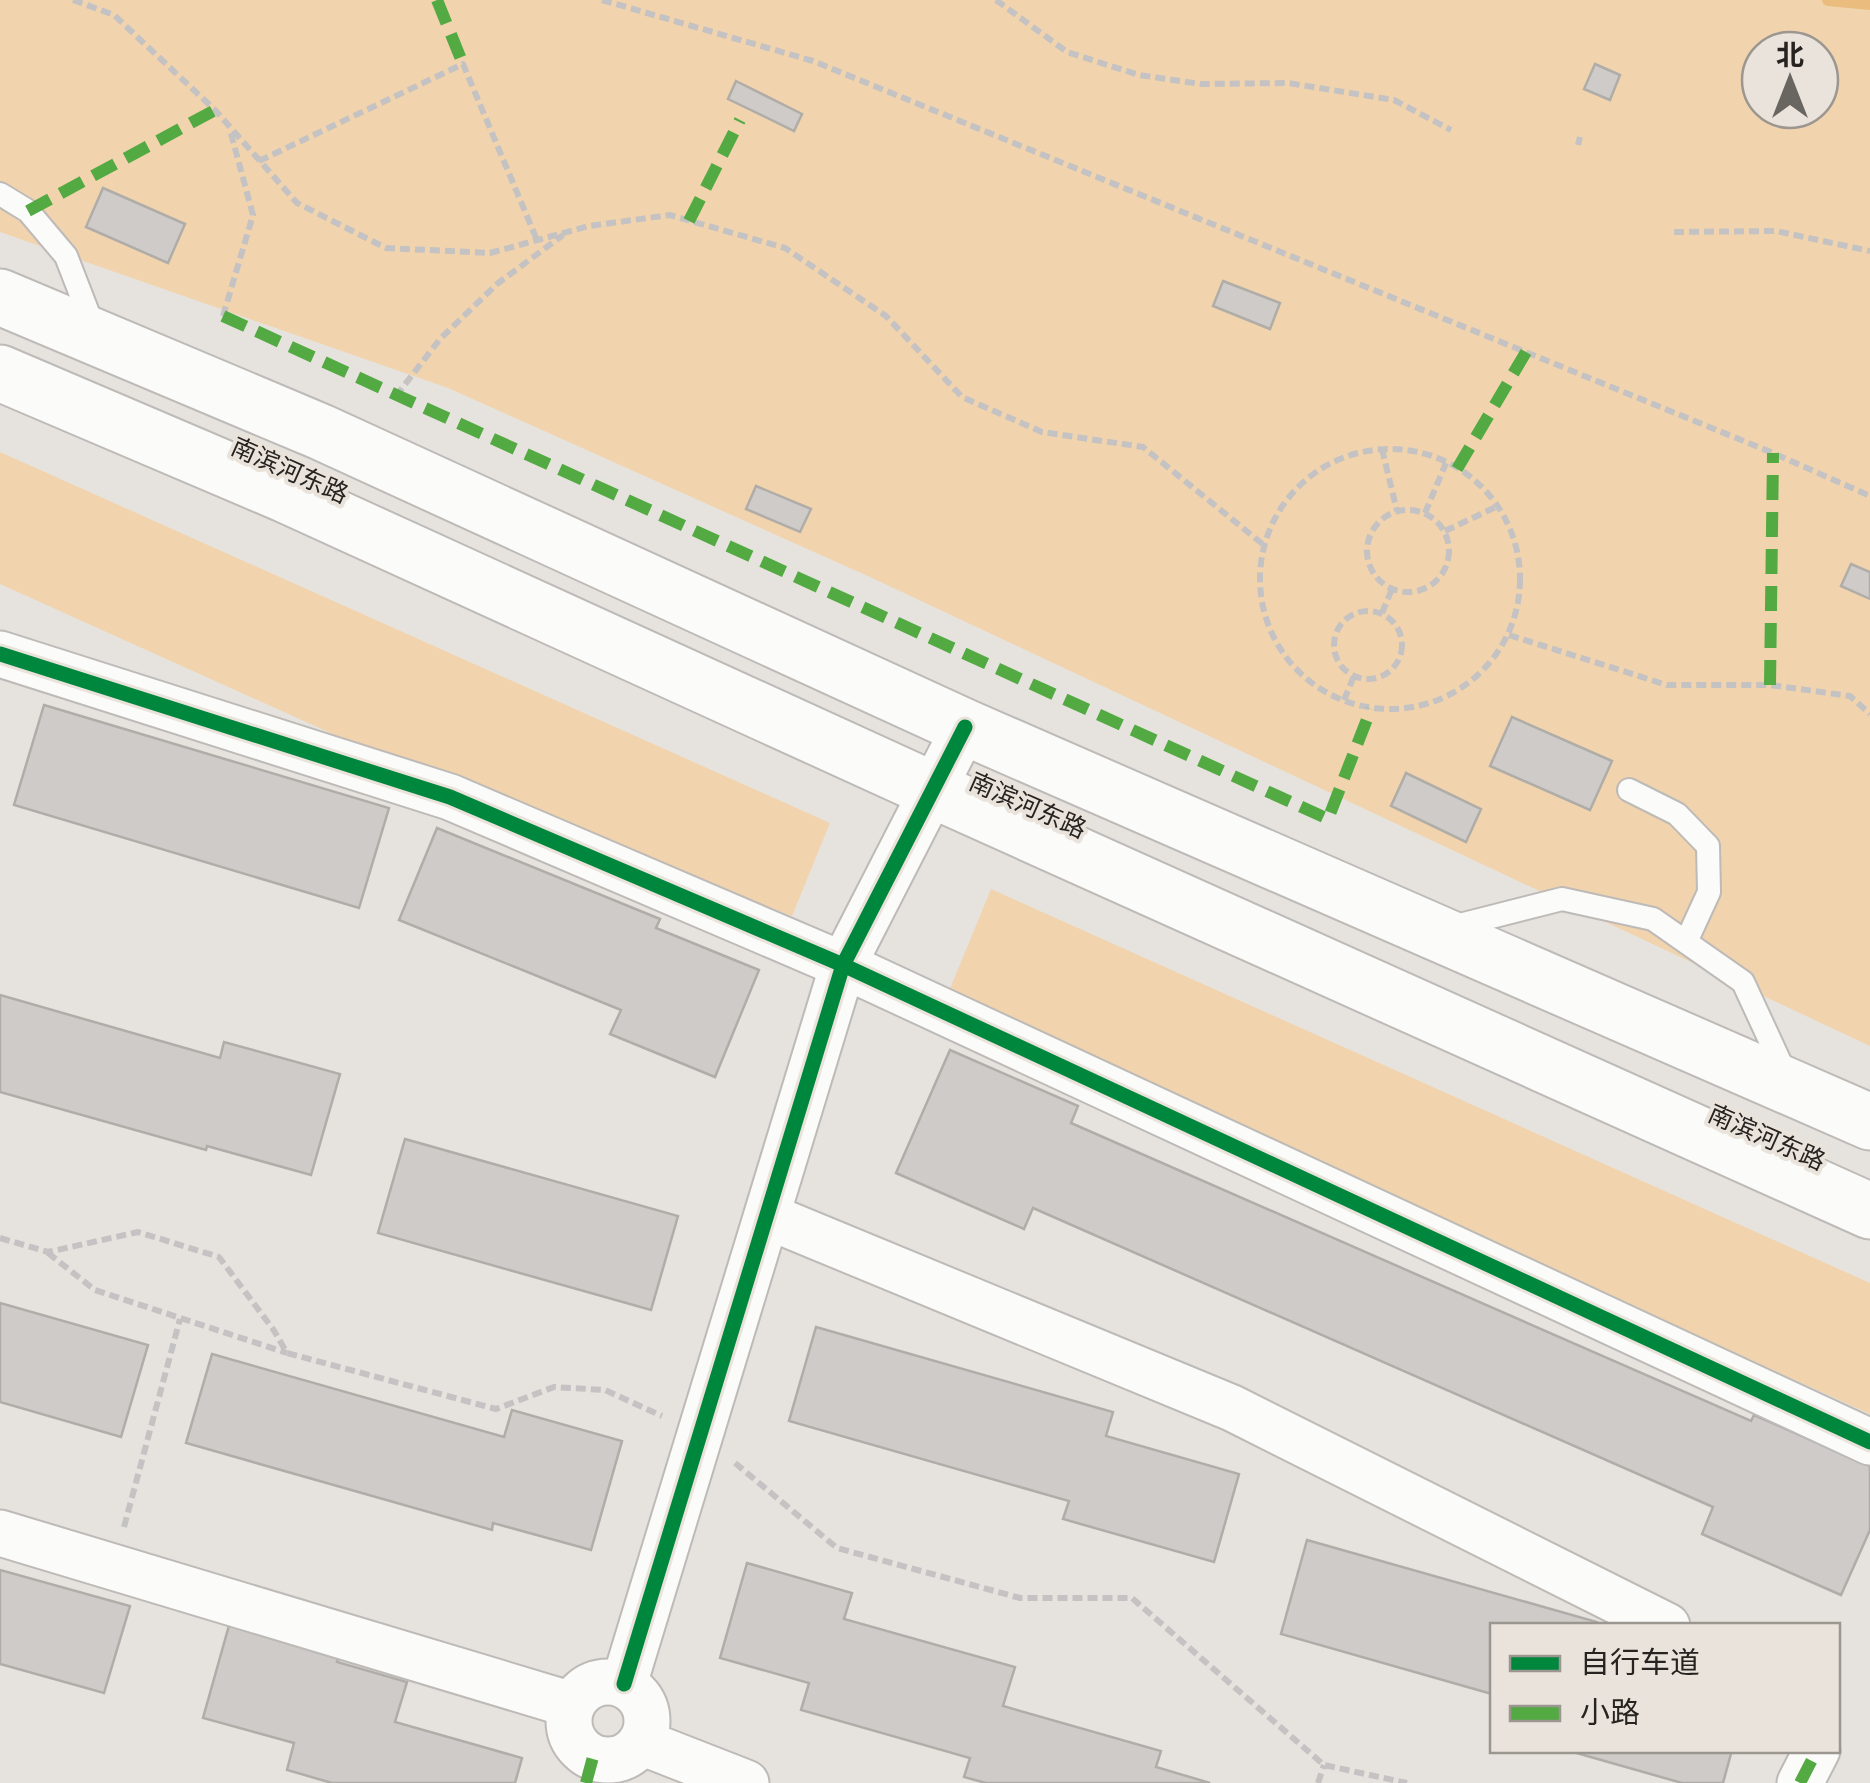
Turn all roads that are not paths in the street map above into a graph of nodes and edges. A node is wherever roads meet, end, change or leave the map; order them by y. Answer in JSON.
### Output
{"nodes":[{"id":1,"x":0,"y":194,"type":"edge"},
{"id":2,"x":0,"y":298,"type":"edge"},
{"id":3,"x":98,"y":339,"type":"junction"},
{"id":4,"x":0,"y":374,"type":"edge"},
{"id":5,"x":0,"y":654,"type":"edge"},
{"id":6,"x":966,"y":727,"type":"junction"},
{"id":7,"x":933,"y":790,"type":"junction"},
{"id":8,"x":1628,"y":790,"type":"dead end"},
{"id":9,"x":1434,"y":932,"type":"junction"},
{"id":10,"x":1686,"y":942,"type":"junction"},
{"id":11,"x":844,"y":966,"type":"junction"},
{"id":12,"x":1792,"y":1088,"type":"junction"},
{"id":13,"x":1870,"y":1122,"type":"edge"},
{"id":14,"x":1870,"y":1211,"type":"edge"},
{"id":15,"x":767,"y":1216,"type":"junction"},
{"id":16,"x":1870,"y":1442,"type":"edge"},
{"id":17,"x":0,"y":1534,"type":"edge"},
{"id":18,"x":1662,"y":1623,"type":"edge"},
{"id":19,"x":624,"y":1684,"type":"junction"},
{"id":20,"x":572,"y":1706,"type":"junction"},
{"id":21,"x":640,"y":1742,"type":"junction"},
{"id":22,"x":1815,"y":1753,"type":"edge"},
{"id":23,"x":589,"y":1770,"type":"edge"},
{"id":24,"x":746,"y":1783,"type":"edge"},
{"id":25,"x":1800,"y":1783,"type":"edge"}],
"edges":[{"from":1,"to":3,"type":"lane"},
{"from":2,"to":3,"type":"main road","name":"南滨河东路"},
{"from":3,"to":6,"type":"main road","name":"南滨河东路"},
{"from":4,"to":7,"type":"main road","name":"南滨河东路"},
{"from":5,"to":11,"type":"street"},
{"from":6,"to":7,"type":"street"},
{"from":6,"to":9,"type":"main road","name":"南滨河东路"},
{"from":7,"to":11,"type":"street"},
{"from":7,"to":14,"type":"main road","name":"南滨河东路"},
{"from":8,"to":10,"type":"lane"},
{"from":9,"to":10,"type":"lane"},
{"from":9,"to":12,"type":"main road","name":"南滨河东路"},
{"from":10,"to":12,"type":"lane"},
{"from":11,"to":15,"type":"street"},
{"from":11,"to":16,"type":"street"},
{"from":12,"to":13,"type":"main road","name":"南滨河东路"},
{"from":15,"to":18,"type":"street"},
{"from":15,"to":19,"type":"street"},
{"from":17,"to":20,"type":"street"},
{"from":19,"to":20,"type":"street"},
{"from":19,"to":21,"type":"street"},
{"from":20,"to":23,"type":"street"},
{"from":21,"to":23,"type":"street"},
{"from":21,"to":24,"type":"street"},
{"from":22,"to":25,"type":"street"}]}
